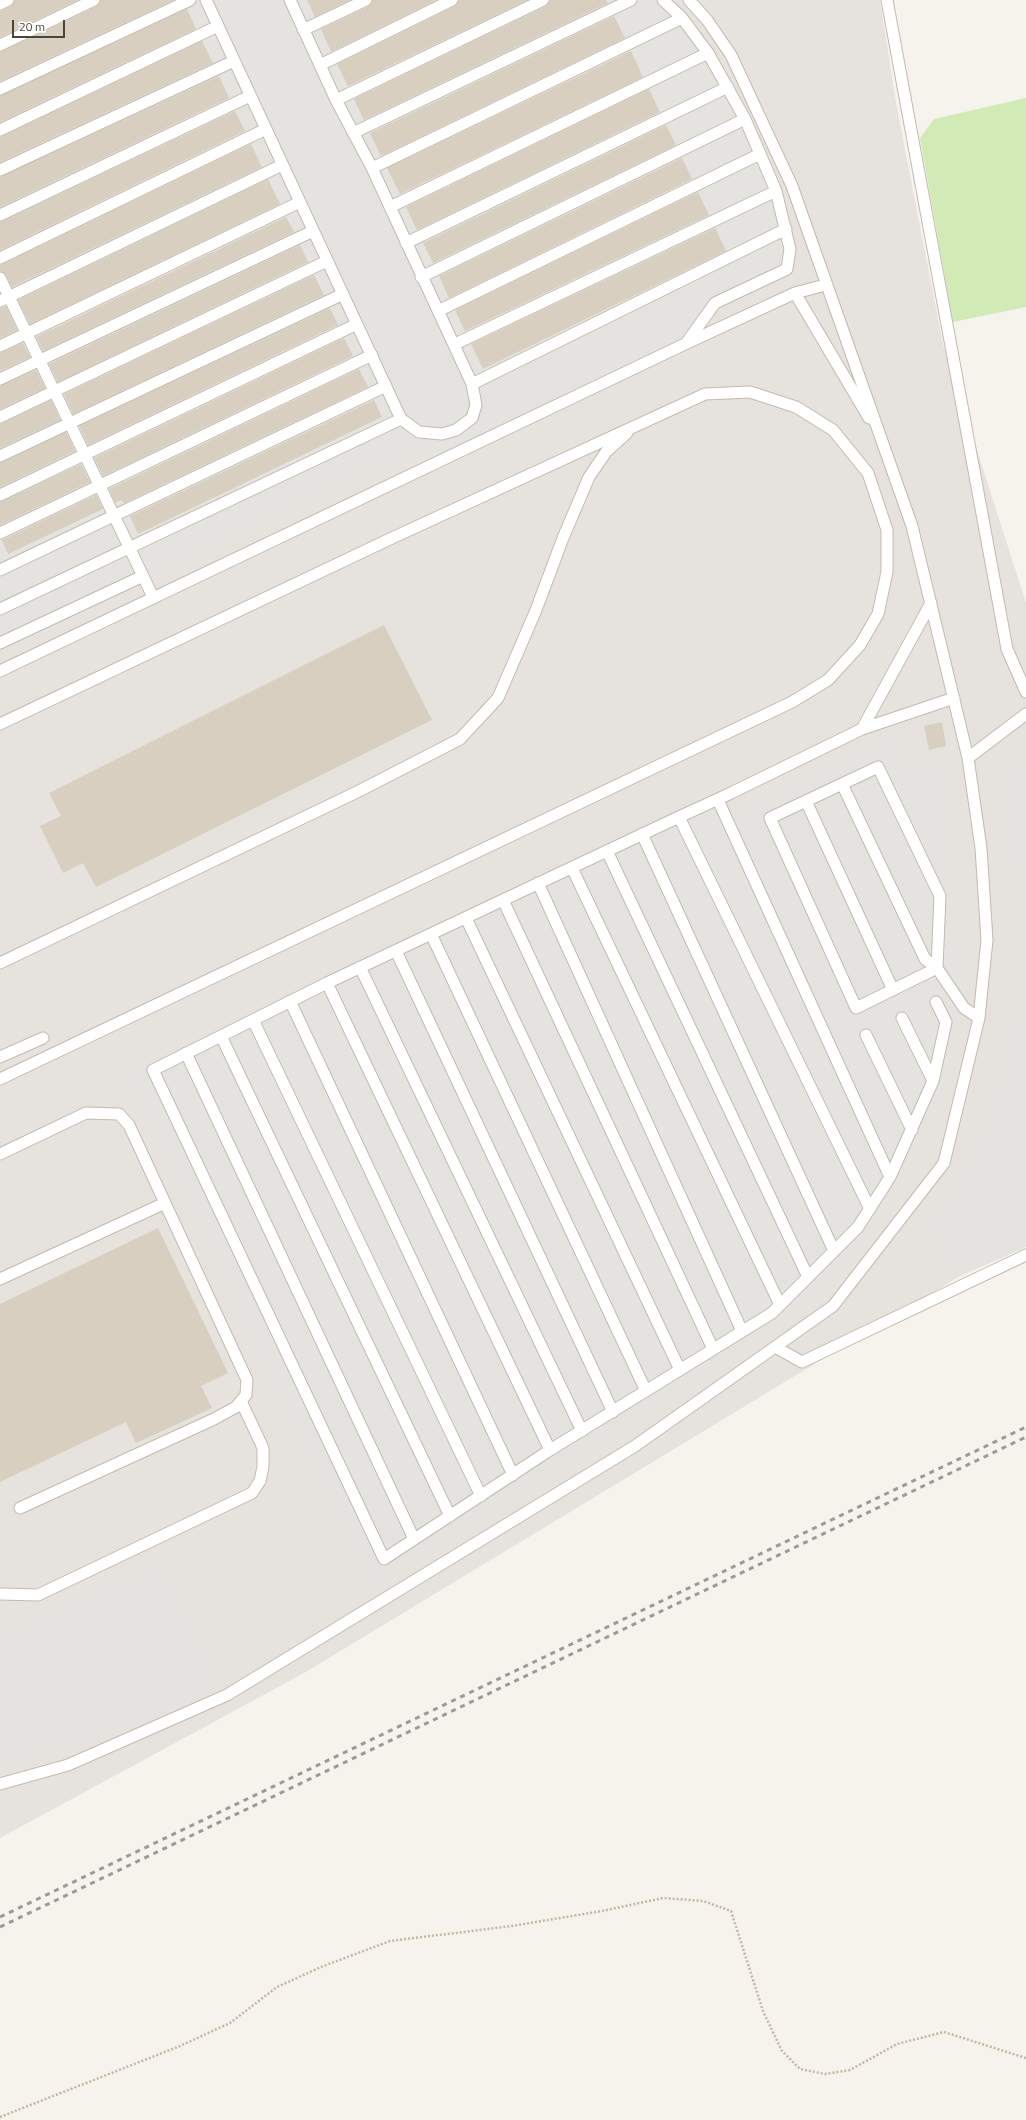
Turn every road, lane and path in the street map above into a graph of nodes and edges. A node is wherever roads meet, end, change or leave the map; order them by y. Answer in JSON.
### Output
{"nodes":[{"id":1,"x":8,"y":0,"type":"edge"},
{"id":2,"x":94,"y":0,"type":"edge"},
{"id":3,"x":190,"y":0,"type":"edge"},
{"id":4,"x":206,"y":0,"type":"edge"},
{"id":5,"x":290,"y":0,"type":"edge"},
{"id":6,"x":366,"y":0,"type":"edge"},
{"id":7,"x":452,"y":0,"type":"edge"},
{"id":8,"x":543,"y":0,"type":"edge"},
{"id":9,"x":631,"y":0,"type":"edge"},
{"id":10,"x":663,"y":0,"type":"edge"},
{"id":11,"x":690,"y":0,"type":"edge"},
{"id":12,"x":887,"y":0,"type":"edge"},
{"id":13,"x":0,"y":4,"type":"edge"},
{"id":14,"x":682,"y":18,"type":"junction"},
{"id":15,"x":218,"y":26,"type":"junction"},
{"id":16,"x":303,"y":30,"type":"junction"},
{"id":17,"x":0,"y":45,"type":"edge"},
{"id":18,"x":708,"y":53,"type":"junction"},
{"id":19,"x":234,"y":61,"type":"junction"},
{"id":20,"x":320,"y":65,"type":"junction"},
{"id":21,"x":728,"y":87,"type":"junction"},
{"id":22,"x":0,"y":89,"type":"edge"},
{"id":23,"x":250,"y":96,"type":"junction"},
{"id":24,"x":336,"y":100,"type":"junction"},
{"id":25,"x":745,"y":119,"type":"junction"},
{"id":26,"x":266,"y":129,"type":"junction"},
{"id":27,"x":0,"y":130,"type":"edge"},
{"id":28,"x":353,"y":133,"type":"junction"},
{"id":29,"x":760,"y":154,"type":"junction"},
{"id":30,"x":282,"y":164,"type":"junction"},
{"id":31,"x":372,"y":168,"type":"junction"},
{"id":32,"x":0,"y":170,"type":"edge"},
{"id":33,"x":776,"y":191,"type":"junction"},
{"id":34,"x":300,"y":202,"type":"junction"},
{"id":35,"x":390,"y":208,"type":"junction"},
{"id":36,"x":0,"y":215,"type":"edge"},
{"id":37,"x":786,"y":229,"type":"junction"},
{"id":38,"x":313,"y":231,"type":"junction"},
{"id":39,"x":406,"y":243,"type":"junction"},
{"id":40,"x":0,"y":258,"type":"edge"},
{"id":41,"x":327,"y":261,"type":"junction"},
{"id":42,"x":421,"y":276,"type":"junction"},
{"id":43,"x":0,"y":278,"type":"edge"},
{"id":44,"x":825,"y":285,"type":"junction"},
{"id":45,"x":795,"y":292,"type":"junction"},
{"id":46,"x":343,"y":294,"type":"junction"},
{"id":47,"x":4,"y":299,"type":"edge"},
{"id":48,"x":438,"y":311,"type":"junction"},
{"id":49,"x":357,"y":324,"type":"junction"},
{"id":50,"x":26,"y":333,"type":"junction"},
{"id":51,"x":687,"y":343,"type":"junction"},
{"id":52,"x":455,"y":344,"type":"junction"},
{"id":53,"x":0,"y":346,"type":"edge"},
{"id":54,"x":372,"y":355,"type":"junction"},
{"id":55,"x":39,"y":360,"type":"junction"},
{"id":56,"x":0,"y":379,"type":"edge"},
{"id":57,"x":472,"y":384,"type":"junction"},
{"id":58,"x":386,"y":386,"type":"junction"},
{"id":59,"x":54,"y":391,"type":"junction"},
{"id":60,"x":0,"y":417,"type":"edge"},
{"id":61,"x":401,"y":419,"type":"junction"},
{"id":62,"x":70,"y":424,"type":"junction"},
{"id":63,"x":634,"y":426,"type":"junction"},
{"id":64,"x":883,"y":442,"type":"junction"},
{"id":65,"x":85,"y":454,"type":"junction"},
{"id":66,"x":0,"y":456,"type":"edge"},
{"id":67,"x":100,"y":485,"type":"junction"},
{"id":68,"x":0,"y":495,"type":"edge"},
{"id":69,"x":114,"y":516,"type":"junction"},
{"id":70,"x":0,"y":533,"type":"edge"},
{"id":71,"x":129,"y":548,"type":"junction"},
{"id":72,"x":0,"y":570,"type":"edge"},
{"id":73,"x":143,"y":576,"type":"junction"},
{"id":74,"x":153,"y":597,"type":"junction"},
{"id":75,"x":931,"y":603,"type":"junction"},
{"id":76,"x":0,"y":609,"type":"edge"},
{"id":77,"x":0,"y":643,"type":"edge"},
{"id":78,"x":0,"y":671,"type":"edge"},
{"id":79,"x":1026,"y":692,"type":"edge"},
{"id":80,"x":954,"y":698,"type":"junction"},
{"id":81,"x":1026,"y":714,"type":"edge"},
{"id":82,"x":0,"y":724,"type":"edge"},
{"id":83,"x":862,"y":729,"type":"junction"},
{"id":84,"x":968,"y":758,"type":"junction"},
{"id":85,"x":842,"y":784,"type":"junction"},
{"id":86,"x":718,"y":800,"type":"junction"},
{"id":87,"x":806,"y":801,"type":"junction"},
{"id":88,"x":679,"y":817,"type":"junction"},
{"id":89,"x":642,"y":834,"type":"junction"},
{"id":90,"x":607,"y":851,"type":"junction"},
{"id":91,"x":572,"y":868,"type":"junction"},
{"id":92,"x":538,"y":883,"type":"junction"},
{"id":93,"x":503,"y":900,"type":"junction"},
{"id":94,"x":466,"y":918,"type":"junction"},
{"id":95,"x":431,"y":934,"type":"junction"},
{"id":96,"x":396,"y":950,"type":"junction"},
{"id":97,"x":0,"y":963,"type":"edge"},
{"id":98,"x":360,"y":967,"type":"junction"},
{"id":99,"x":937,"y":968,"type":"junction"},
{"id":100,"x":327,"y":983,"type":"junction"},
{"id":101,"x":893,"y":990,"type":"junction"},
{"id":102,"x":290,"y":1002,"type":"junction"},
{"id":103,"x":936,"y":1002,"type":"dead end"},
{"id":104,"x":902,"y":1018,"type":"dead end"},
{"id":105,"x":979,"y":1018,"type":"junction"},
{"id":106,"x":253,"y":1020,"type":"junction"},
{"id":107,"x":866,"y":1035,"type":"dead end"},
{"id":108,"x":221,"y":1036,"type":"junction"},
{"id":109,"x":43,"y":1038,"type":"dead end"},
{"id":110,"x":186,"y":1053,"type":"junction"},
{"id":111,"x":0,"y":1058,"type":"edge"},
{"id":112,"x":0,"y":1079,"type":"edge"},
{"id":113,"x":933,"y":1081,"type":"junction"},
{"id":114,"x":912,"y":1130,"type":"junction"},
{"id":115,"x":0,"y":1154,"type":"edge"},
{"id":116,"x":890,"y":1177,"type":"junction"},
{"id":117,"x":165,"y":1203,"type":"junction"},
{"id":118,"x":870,"y":1209,"type":"junction"},
{"id":119,"x":834,"y":1251,"type":"junction"},
{"id":120,"x":1026,"y":1255,"type":"edge"},
{"id":121,"x":808,"y":1277,"type":"junction"},
{"id":122,"x":0,"y":1279,"type":"edge"},
{"id":123,"x":780,"y":1305,"type":"junction"},
{"id":124,"x":742,"y":1331,"type":"junction"},
{"id":125,"x":775,"y":1347,"type":"junction"},
{"id":126,"x":713,"y":1349,"type":"junction"},
{"id":127,"x":680,"y":1370,"type":"junction"},
{"id":128,"x":646,"y":1391,"type":"junction"},
{"id":129,"x":241,"y":1401,"type":"junction"},
{"id":130,"x":612,"y":1412,"type":"junction"},
{"id":131,"x":582,"y":1431,"type":"junction"},
{"id":132,"x":550,"y":1450,"type":"junction"},
{"id":133,"x":513,"y":1475,"type":"junction"},
{"id":134,"x":480,"y":1496,"type":"junction"},
{"id":135,"x":20,"y":1508,"type":"dead end"},
{"id":136,"x":450,"y":1516,"type":"junction"},
{"id":137,"x":414,"y":1539,"type":"junction"},
{"id":138,"x":0,"y":1594,"type":"edge"},
{"id":139,"x":0,"y":1784,"type":"edge"},
{"id":140,"x":1026,"y":2058,"type":"edge"},
{"id":141,"x":0,"y":2117,"type":"edge"}],
"edges":[{"from":1,"to":13,"type":"lane"},
{"from":2,"to":17,"type":"lane"},
{"from":3,"to":22,"type":"lane"},
{"from":4,"to":15,"type":"lane"},
{"from":5,"to":16,"type":"lane"},
{"from":6,"to":16,"type":"lane"},
{"from":7,"to":20,"type":"lane"},
{"from":8,"to":24,"type":"lane"},
{"from":9,"to":28,"type":"lane"},
{"from":10,"to":14,"type":"lane"},
{"from":11,"to":44,"type":"lane"},
{"from":12,"to":79,"type":"lane"},
{"from":14,"to":18,"type":"lane"},
{"from":14,"to":31,"type":"lane"},
{"from":15,"to":19,"type":"lane"},
{"from":15,"to":27,"type":"lane"},
{"from":16,"to":20,"type":"lane"},
{"from":18,"to":21,"type":"lane"},
{"from":18,"to":35,"type":"lane"},
{"from":19,"to":23,"type":"lane"},
{"from":19,"to":32,"type":"lane"},
{"from":20,"to":24,"type":"lane"},
{"from":21,"to":25,"type":"lane"},
{"from":21,"to":39,"type":"lane"},
{"from":23,"to":26,"type":"lane"},
{"from":23,"to":36,"type":"lane"},
{"from":24,"to":28,"type":"lane"},
{"from":25,"to":29,"type":"lane"},
{"from":25,"to":42,"type":"lane"},
{"from":26,"to":30,"type":"lane"},
{"from":26,"to":40,"type":"lane"},
{"from":28,"to":31,"type":"lane"},
{"from":29,"to":33,"type":"lane"},
{"from":29,"to":48,"type":"lane"},
{"from":30,"to":34,"type":"lane"},
{"from":30,"to":47,"type":"lane"},
{"from":31,"to":35,"type":"lane"},
{"from":33,"to":37,"type":"lane"},
{"from":33,"to":52,"type":"lane"},
{"from":34,"to":38,"type":"lane"},
{"from":34,"to":50,"type":"lane"},
{"from":35,"to":39,"type":"lane"},
{"from":37,"to":51,"type":"lane"},
{"from":37,"to":57,"type":"lane"},
{"from":38,"to":41,"type":"lane"},
{"from":38,"to":55,"type":"lane"},
{"from":39,"to":42,"type":"lane"},
{"from":41,"to":46,"type":"lane"},
{"from":41,"to":59,"type":"lane"},
{"from":42,"to":48,"type":"lane"},
{"from":43,"to":47,"type":"lane"},
{"from":44,"to":45,"type":"lane"},
{"from":44,"to":64,"type":"lane"},
{"from":45,"to":51,"type":"lane"},
{"from":45,"to":64,"type":"lane"},
{"from":46,"to":49,"type":"lane"},
{"from":46,"to":62,"type":"lane"},
{"from":47,"to":50,"type":"lane"},
{"from":48,"to":52,"type":"lane"},
{"from":49,"to":54,"type":"lane"},
{"from":49,"to":65,"type":"lane"},
{"from":50,"to":53,"type":"lane"},
{"from":50,"to":55,"type":"lane"},
{"from":51,"to":74,"type":"lane"},
{"from":52,"to":57,"type":"lane"},
{"from":54,"to":58,"type":"lane"},
{"from":54,"to":67,"type":"lane"},
{"from":55,"to":56,"type":"lane"},
{"from":55,"to":59,"type":"lane"},
{"from":57,"to":61,"type":"lane"},
{"from":58,"to":61,"type":"lane"},
{"from":58,"to":69,"type":"lane"},
{"from":59,"to":60,"type":"lane"},
{"from":59,"to":62,"type":"lane"},
{"from":61,"to":71,"type":"lane"},
{"from":62,"to":65,"type":"lane"},
{"from":62,"to":66,"type":"lane"},
{"from":63,"to":82,"type":"lane"},
{"from":63,"to":97,"type":"lane"},
{"from":63,"to":112,"type":"lane"},
{"from":64,"to":75,"type":"lane"},
{"from":65,"to":67,"type":"lane"},
{"from":65,"to":68,"type":"lane"},
{"from":67,"to":69,"type":"lane"},
{"from":67,"to":70,"type":"lane"},
{"from":69,"to":71,"type":"lane"},
{"from":69,"to":72,"type":"lane"},
{"from":71,"to":73,"type":"lane"},
{"from":71,"to":76,"type":"lane"},
{"from":73,"to":74,"type":"lane"},
{"from":73,"to":77,"type":"lane"},
{"from":74,"to":78,"type":"lane"},
{"from":75,"to":80,"type":"lane"},
{"from":75,"to":83,"type":"lane"},
{"from":80,"to":83,"type":"lane"},
{"from":80,"to":84,"type":"lane"},
{"from":81,"to":84,"type":"lane"},
{"from":83,"to":86,"type":"lane"},
{"from":84,"to":105,"type":"lane"},
{"from":85,"to":87,"type":"lane"},
{"from":85,"to":99,"type":"lane"},
{"from":85,"to":99,"type":"lane"},
{"from":86,"to":88,"type":"lane"},
{"from":86,"to":116,"type":"lane"},
{"from":87,"to":101,"type":"lane"},
{"from":87,"to":101,"type":"lane"},
{"from":88,"to":89,"type":"lane"},
{"from":88,"to":118,"type":"lane"},
{"from":89,"to":90,"type":"lane"},
{"from":89,"to":119,"type":"lane"},
{"from":90,"to":91,"type":"lane"},
{"from":90,"to":121,"type":"lane"},
{"from":91,"to":92,"type":"lane"},
{"from":91,"to":123,"type":"lane"},
{"from":92,"to":93,"type":"lane"},
{"from":92,"to":124,"type":"lane"},
{"from":93,"to":94,"type":"lane"},
{"from":93,"to":126,"type":"lane"},
{"from":94,"to":95,"type":"lane"},
{"from":94,"to":127,"type":"lane"},
{"from":95,"to":96,"type":"lane"},
{"from":95,"to":128,"type":"lane"},
{"from":96,"to":98,"type":"lane"},
{"from":96,"to":130,"type":"lane"},
{"from":98,"to":100,"type":"lane"},
{"from":98,"to":131,"type":"lane"},
{"from":99,"to":101,"type":"lane"},
{"from":99,"to":105,"type":"lane"},
{"from":100,"to":102,"type":"lane"},
{"from":100,"to":132,"type":"lane"},
{"from":102,"to":106,"type":"lane"},
{"from":102,"to":133,"type":"lane"},
{"from":103,"to":113,"type":"lane"},
{"from":104,"to":113,"type":"lane"},
{"from":105,"to":125,"type":"lane"},
{"from":106,"to":108,"type":"lane"},
{"from":106,"to":134,"type":"lane"},
{"from":107,"to":114,"type":"lane"},
{"from":108,"to":110,"type":"lane"},
{"from":108,"to":136,"type":"lane"},
{"from":109,"to":111,"type":"lane"},
{"from":110,"to":137,"type":"lane"},
{"from":110,"to":137,"type":"lane"},
{"from":113,"to":114,"type":"lane"},
{"from":114,"to":116,"type":"lane"},
{"from":115,"to":117,"type":"lane"},
{"from":116,"to":118,"type":"lane"},
{"from":117,"to":122,"type":"lane"},
{"from":117,"to":129,"type":"lane"},
{"from":118,"to":119,"type":"lane"},
{"from":119,"to":121,"type":"lane"},
{"from":120,"to":125,"type":"lane"},
{"from":121,"to":123,"type":"lane"},
{"from":123,"to":124,"type":"lane"},
{"from":124,"to":126,"type":"lane"},
{"from":125,"to":139,"type":"lane"},
{"from":126,"to":127,"type":"lane"},
{"from":127,"to":128,"type":"lane"},
{"from":128,"to":130,"type":"lane"},
{"from":129,"to":135,"type":"lane"},
{"from":129,"to":138,"type":"lane"},
{"from":130,"to":131,"type":"lane"},
{"from":131,"to":132,"type":"lane"},
{"from":132,"to":133,"type":"lane"},
{"from":133,"to":134,"type":"lane"},
{"from":134,"to":136,"type":"lane"},
{"from":136,"to":137,"type":"lane"},
{"from":140,"to":141,"type":"path"}]}
